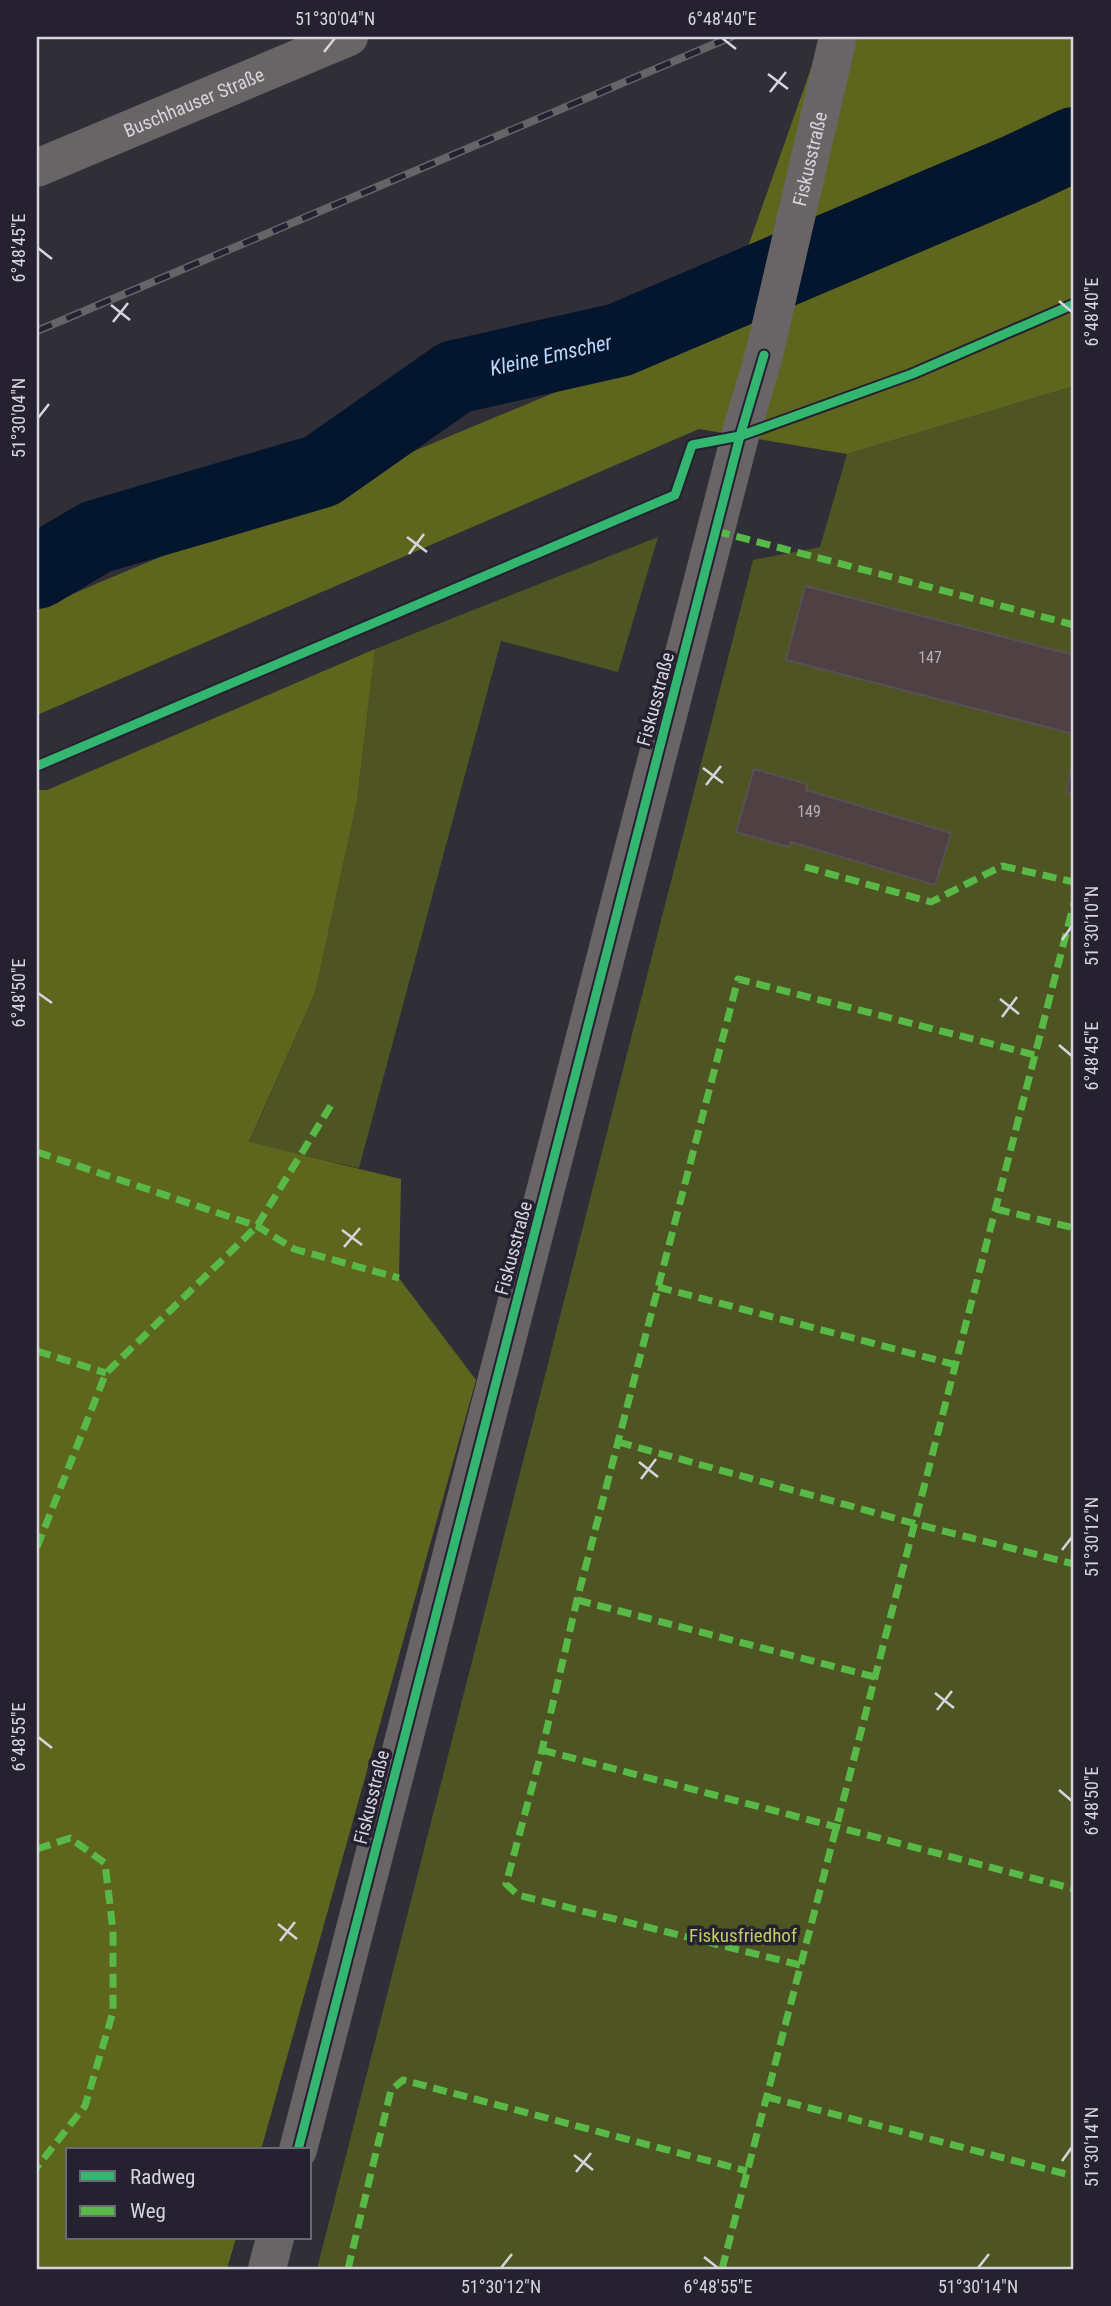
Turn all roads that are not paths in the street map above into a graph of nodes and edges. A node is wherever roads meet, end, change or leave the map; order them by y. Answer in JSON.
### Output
{"nodes":[{"id":1,"x":349,"y":37,"type":"edge"},
{"id":2,"x":838,"y":37,"type":"edge"},
{"id":3,"x":37,"y":168,"type":"edge"},
{"id":4,"x":299,"y":2148,"type":"edge"},
{"id":5,"x":274,"y":2240,"type":"edge"},
{"id":6,"x":267,"y":2269,"type":"edge"}],
"edges":[{"from":1,"to":3,"type":"street","name":"Buschhauser Straße"},
{"from":2,"to":4,"type":"street","name":"Fiskusstraße"},
{"from":5,"to":6,"type":"street"}]}
